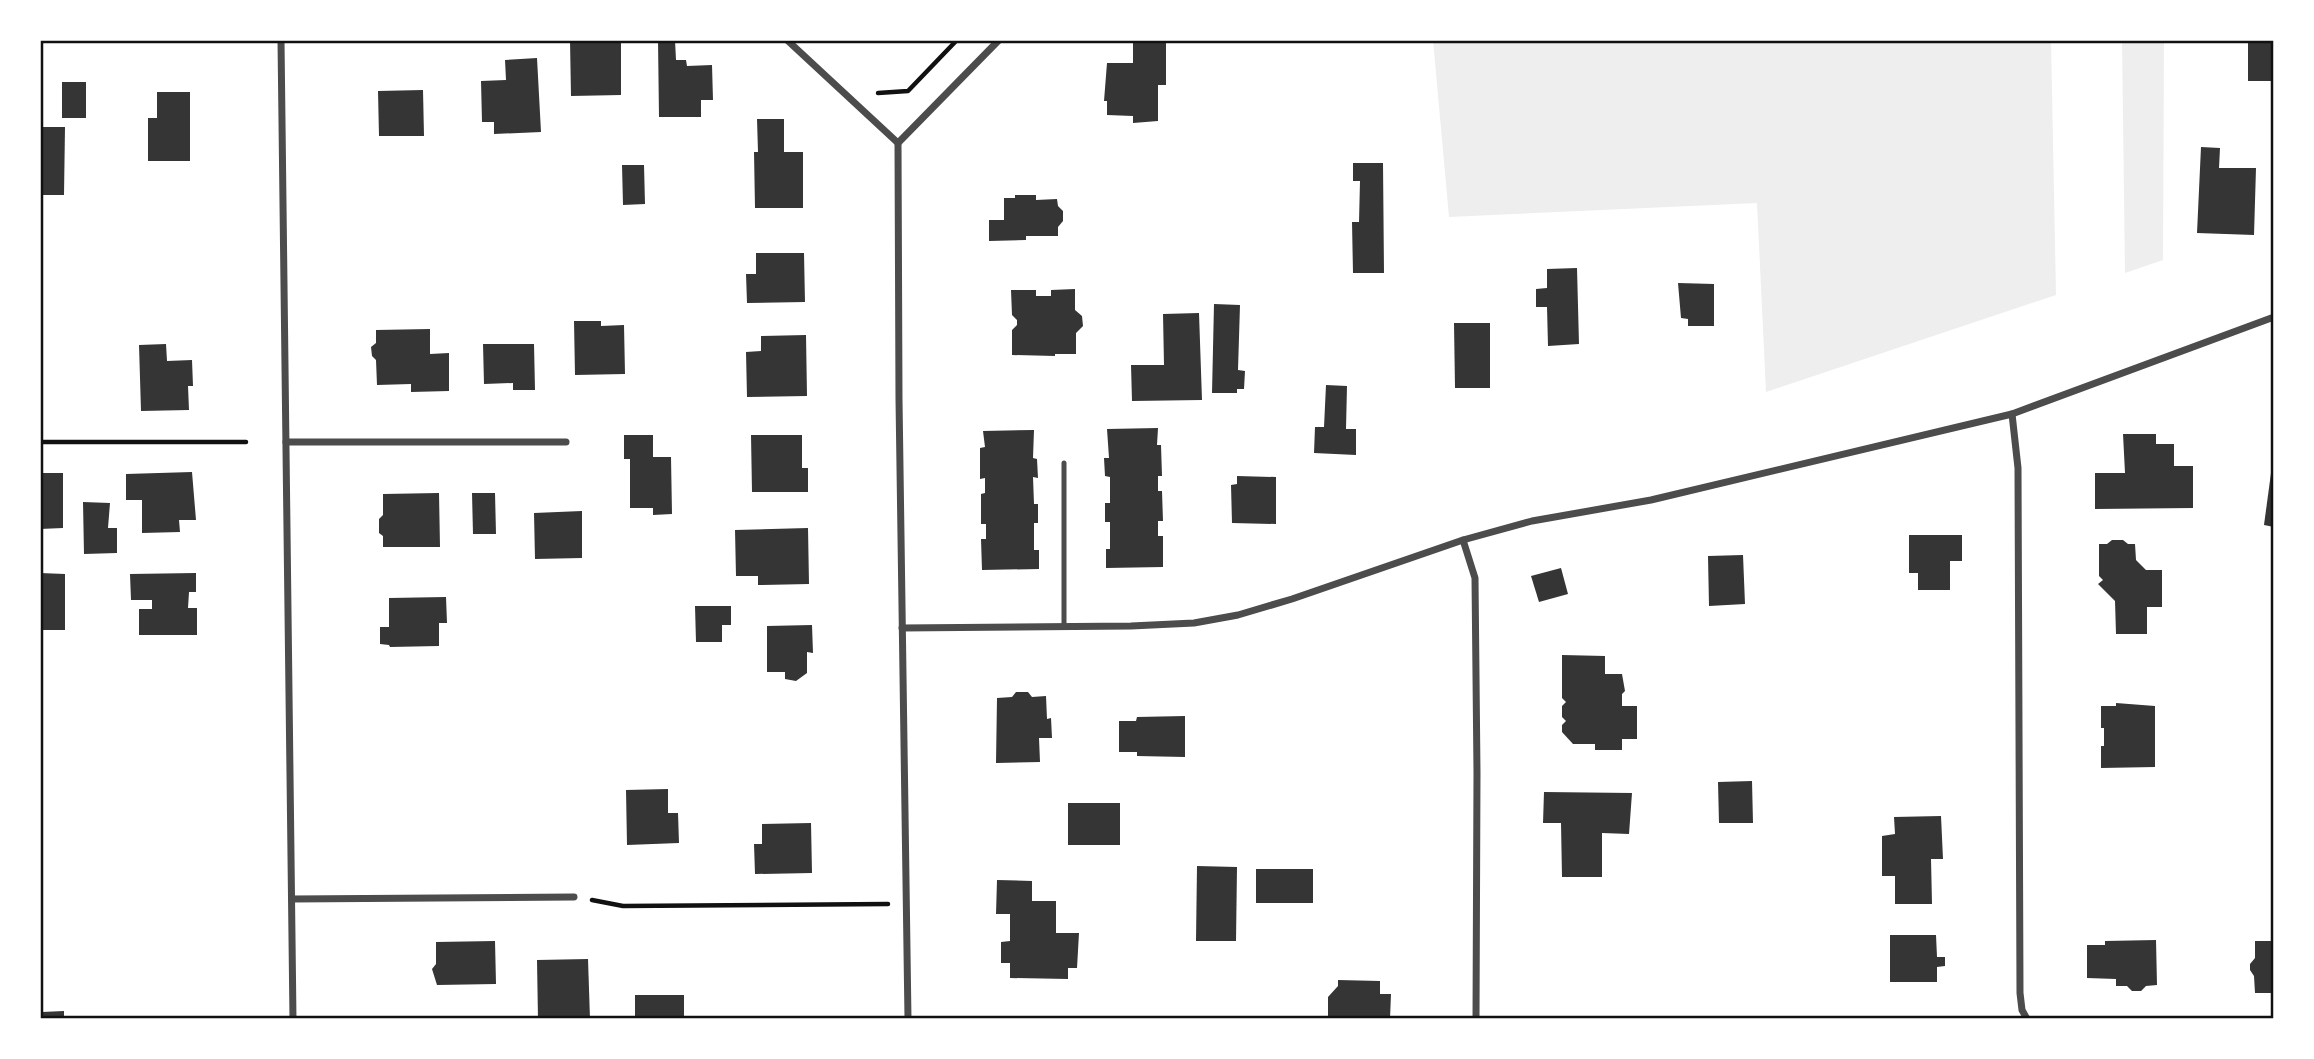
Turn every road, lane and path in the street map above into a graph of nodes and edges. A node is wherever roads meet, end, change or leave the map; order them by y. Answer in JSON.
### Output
{"nodes":[{"id":1,"x":281,"y":40,"type":"edge"},
{"id":2,"x":787,"y":40,"type":"edge"},
{"id":3,"x":957,"y":40,"type":"edge"},
{"id":4,"x":999,"y":40,"type":"edge"},
{"id":5,"x":873,"y":90,"type":"dead end"},
{"id":6,"x":898,"y":143,"type":"junction"},
{"id":7,"x":2274,"y":317,"type":"edge"},
{"id":8,"x":2012,"y":414,"type":"junction"},
{"id":9,"x":40,"y":442,"type":"edge"},
{"id":10,"x":246,"y":442,"type":"dead end"},
{"id":11,"x":286,"y":442,"type":"junction"},
{"id":12,"x":566,"y":442,"type":"dead end"},
{"id":13,"x":1064,"y":463,"type":"dead end"},
{"id":14,"x":1463,"y":540,"type":"junction"},
{"id":15,"x":1064,"y":627,"type":"junction"},
{"id":16,"x":902,"y":628,"type":"junction"},
{"id":17,"x":574,"y":897,"type":"joint"},
{"id":18,"x":292,"y":899,"type":"junction"},
{"id":19,"x":906,"y":904,"type":"junction"},
{"id":20,"x":293,"y":1019,"type":"edge"},
{"id":21,"x":908,"y":1019,"type":"edge"},
{"id":22,"x":1476,"y":1019,"type":"edge"},
{"id":23,"x":2027,"y":1019,"type":"edge"}],
"edges":[{"from":1,"to":11,"type":"street"},
{"from":2,"to":6,"type":"street"},
{"from":3,"to":5,"type":"path"},
{"from":4,"to":6,"type":"street"},
{"from":6,"to":16,"type":"street"},
{"from":7,"to":8,"type":"street"},
{"from":8,"to":14,"type":"street"},
{"from":8,"to":23,"type":"street"},
{"from":9,"to":10,"type":"path"},
{"from":11,"to":12,"type":"street"},
{"from":11,"to":18,"type":"street"},
{"from":13,"to":15,"type":"lane"},
{"from":14,"to":15,"type":"street"},
{"from":14,"to":22,"type":"street"},
{"from":15,"to":16,"type":"street"},
{"from":16,"to":19,"type":"street"},
{"from":17,"to":18,"type":"street"},
{"from":17,"to":19,"type":"path"},
{"from":18,"to":20,"type":"street"},
{"from":19,"to":21,"type":"street"}]}
